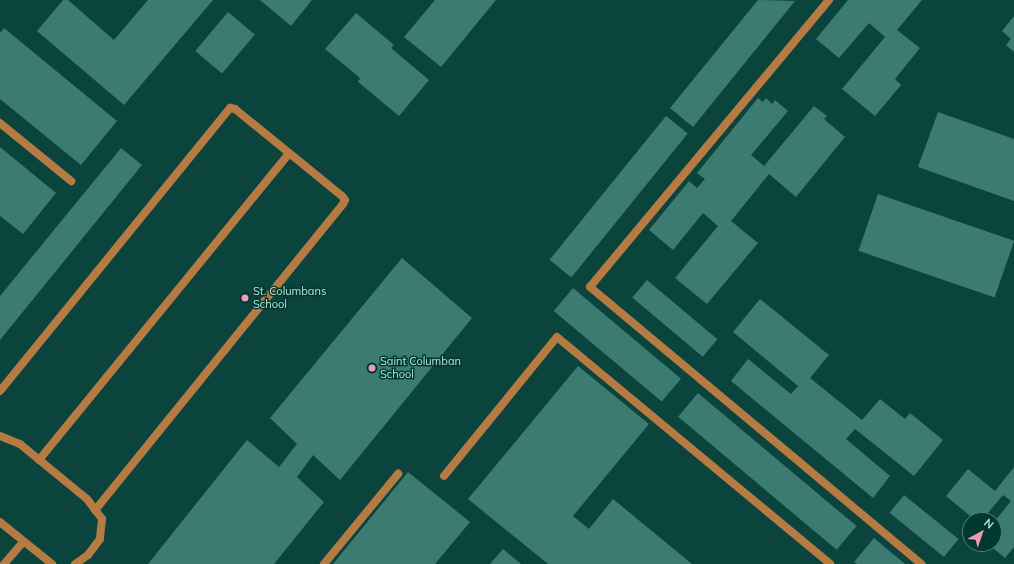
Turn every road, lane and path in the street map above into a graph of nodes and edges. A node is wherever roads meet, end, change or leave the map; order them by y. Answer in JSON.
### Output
{"nodes":[{"id":1,"x":829,"y":0,"type":"edge"},
{"id":2,"x":0,"y":123,"type":"edge"},
{"id":3,"x":289,"y":153,"type":"junction"},
{"id":4,"x":71,"y":181,"type":"dead end"},
{"id":5,"x":0,"y":391,"type":"edge"},
{"id":6,"x":0,"y":436,"type":"edge"},
{"id":7,"x":39,"y":460,"type":"junction"},
{"id":8,"x":398,"y":474,"type":"dead end"},
{"id":9,"x":444,"y":476,"type":"dead end"},
{"id":10,"x":95,"y":510,"type":"junction"},
{"id":11,"x":0,"y":522,"type":"edge"},
{"id":12,"x":23,"y":542,"type":"junction"},
{"id":13,"x":4,"y":564,"type":"edge"},
{"id":14,"x":52,"y":564,"type":"edge"},
{"id":15,"x":75,"y":564,"type":"edge"},
{"id":16,"x":324,"y":564,"type":"edge"},
{"id":17,"x":830,"y":564,"type":"edge"},
{"id":18,"x":921,"y":564,"type":"edge"}],
"edges":[{"from":1,"to":18,"type":"lane"},
{"from":2,"to":4,"type":"lane"},
{"from":3,"to":5,"type":"lane"},
{"from":3,"to":7,"type":"lane"},
{"from":3,"to":10,"type":"lane"},
{"from":6,"to":7,"type":"lane"},
{"from":7,"to":10,"type":"lane"},
{"from":8,"to":16,"type":"lane"},
{"from":9,"to":17,"type":"lane"},
{"from":10,"to":15,"type":"lane"},
{"from":11,"to":12,"type":"lane"},
{"from":12,"to":13,"type":"lane"},
{"from":12,"to":14,"type":"lane"}]}
